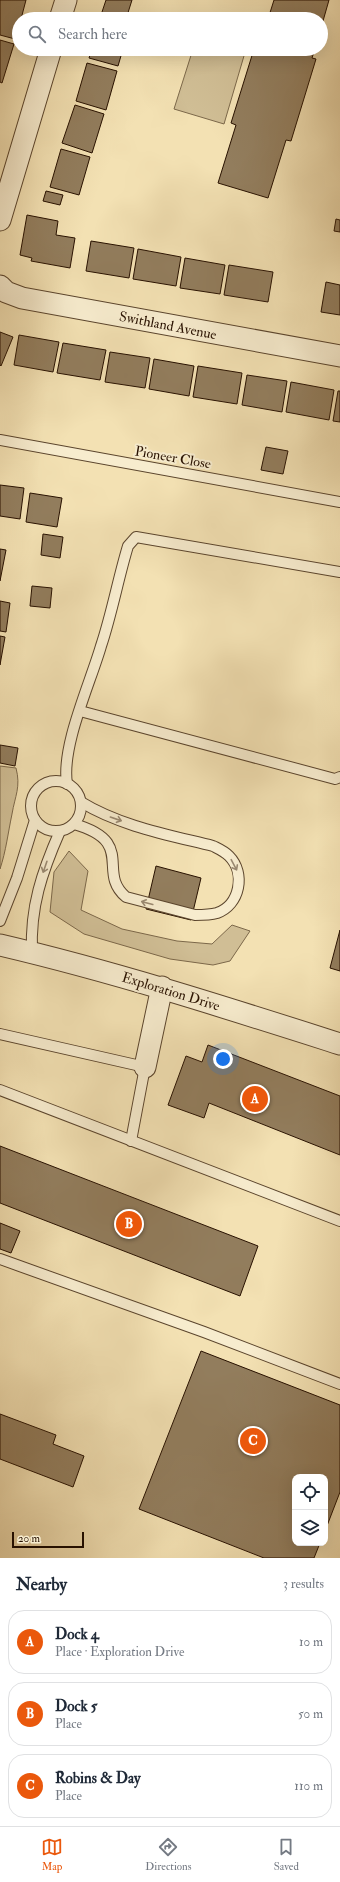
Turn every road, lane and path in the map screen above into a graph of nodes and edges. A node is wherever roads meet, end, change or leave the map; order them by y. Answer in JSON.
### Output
{"nodes":[{"id":1,"x":66,"y":0,"type":"edge"},
{"id":2,"x":62,"y":12,"type":"edge"},
{"id":3,"x":49,"y":56,"type":"edge"},
{"id":4,"x":0,"y":220,"type":"edge"},
{"id":5,"x":0,"y":286,"type":"edge"},
{"id":6,"x":340,"y":356,"type":"edge"},
{"id":7,"x":0,"y":440,"type":"edge"},
{"id":8,"x":340,"y":502,"type":"edge"},
{"id":9,"x":340,"y":572,"type":"edge"},
{"id":10,"x":80,"y":711,"type":"junction"},
{"id":11,"x":340,"y":777,"type":"edge"},
{"id":12,"x":67,"y":784,"type":"junction"},
{"id":13,"x":81,"y":802,"type":"junction"},
{"id":14,"x":36,"y":820,"type":"junction"},
{"id":15,"x":74,"y":824,"type":"junction"},
{"id":16,"x":60,"y":831,"type":"junction"},
{"id":17,"x":0,"y":921,"type":"edge"},
{"id":18,"x":0,"y":945,"type":"edge"},
{"id":19,"x":32,"y":952,"type":"junction"},
{"id":20,"x":162,"y":987,"type":"junction"},
{"id":21,"x":0,"y":1034,"type":"edge"},
{"id":22,"x":340,"y":1044,"type":"edge"},
{"id":23,"x":145,"y":1067,"type":"junction"},
{"id":24,"x":0,"y":1090,"type":"edge"},
{"id":25,"x":130,"y":1141,"type":"junction"},
{"id":26,"x":340,"y":1221,"type":"edge"},
{"id":27,"x":0,"y":1258,"type":"edge"},
{"id":28,"x":340,"y":1384,"type":"edge"}],
"edges":[{"from":1,"to":2,"type":"street"},
{"from":3,"to":4,"type":"street"},
{"from":5,"to":6,"type":"street","name":"Swithland Avenue"},
{"from":7,"to":8,"type":"lane","name":"Pioneer Close"},
{"from":9,"to":10,"type":"lane"},
{"from":10,"to":11,"type":"lane"},
{"from":10,"to":12,"type":"lane"},
{"from":12,"to":13,"type":"lane"},
{"from":12,"to":14,"type":"lane"},
{"from":13,"to":15,"type":"lane"},
{"from":13,"to":15,"type":"lane","one_way":true},
{"from":14,"to":16,"type":"lane"},
{"from":14,"to":17,"type":"lane"},
{"from":15,"to":16,"type":"lane"},
{"from":16,"to":19,"type":"lane","one_way":true},
{"from":18,"to":19,"type":"street","name":"Exploration Drive"},
{"from":19,"to":20,"type":"street","name":"Exploration Drive"},
{"from":20,"to":22,"type":"street","name":"Exploration Drive"},
{"from":20,"to":23,"type":"street"},
{"from":21,"to":23,"type":"lane"},
{"from":23,"to":25,"type":"lane"},
{"from":24,"to":25,"type":"lane"},
{"from":25,"to":26,"type":"lane"},
{"from":27,"to":28,"type":"lane"}]}
